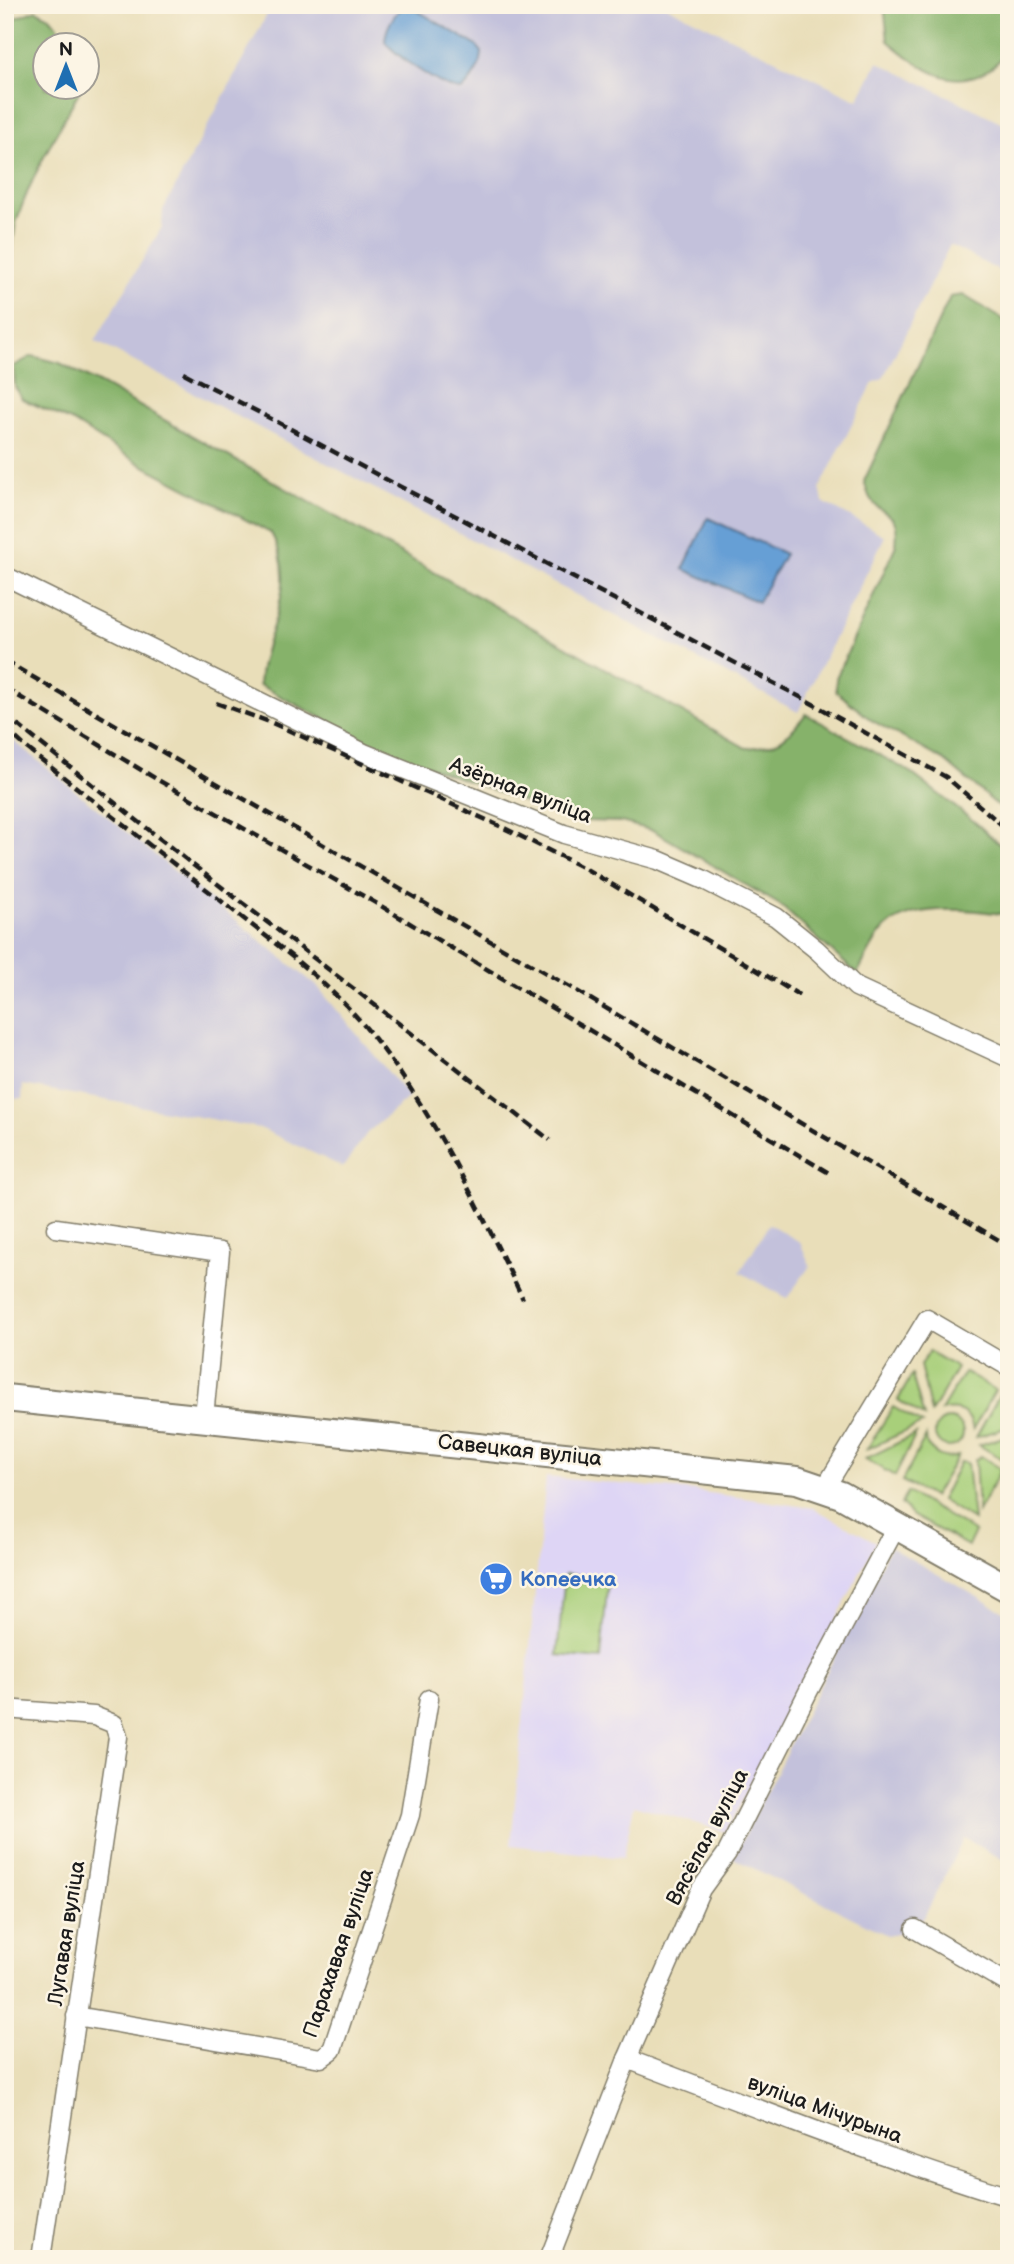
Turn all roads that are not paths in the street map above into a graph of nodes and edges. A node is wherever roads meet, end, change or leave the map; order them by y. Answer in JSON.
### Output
{"nodes":[{"id":1,"x":5,"y":576,"type":"edge"},
{"id":2,"x":1009,"y":1058,"type":"edge"},
{"id":3,"x":56,"y":1228,"type":"dead end"},
{"id":4,"x":1009,"y":1367,"type":"edge"},
{"id":5,"x":5,"y":1398,"type":"edge"},
{"id":6,"x":204,"y":1417,"type":"junction"},
{"id":7,"x":825,"y":1488,"type":"junction"},
{"id":8,"x":897,"y":1525,"type":"junction"},
{"id":9,"x":1009,"y":1589,"type":"edge"},
{"id":10,"x":429,"y":1699,"type":"dead end"},
{"id":11,"x":5,"y":1709,"type":"edge"},
{"id":12,"x":915,"y":1929,"type":"dead end"},
{"id":13,"x":1009,"y":1984,"type":"edge"},
{"id":14,"x":76,"y":2016,"type":"junction"},
{"id":15,"x":628,"y":2059,"type":"junction"},
{"id":16,"x":1009,"y":2197,"type":"edge"},
{"id":17,"x":41,"y":2259,"type":"edge"},
{"id":18,"x":549,"y":2259,"type":"edge"}],
"edges":[{"from":1,"to":2,"type":"street","name":"Азёрная вуліца"},
{"from":3,"to":6,"type":"street"},
{"from":4,"to":7,"type":"street"},
{"from":5,"to":6,"type":"main road","name":"Савецкая вуліца"},
{"from":6,"to":7,"type":"main road","name":"Савецкая вуліца"},
{"from":7,"to":8,"type":"main road","name":"Савецкая вуліца"},
{"from":8,"to":9,"type":"main road","name":"Савецкая вуліца"},
{"from":8,"to":15,"type":"street","name":"Вясёлая вуліца"},
{"from":10,"to":14,"type":"street","name":"Парахавая вуліца"},
{"from":11,"to":14,"type":"street","name":"Лугавая вуліца"},
{"from":12,"to":13,"type":"street"},
{"from":14,"to":17,"type":"street","name":"Лугавая вуліца"},
{"from":15,"to":16,"type":"street","name":"вуліца Мічурына"},
{"from":15,"to":18,"type":"street","name":"Вясёлая вуліца"}]}
